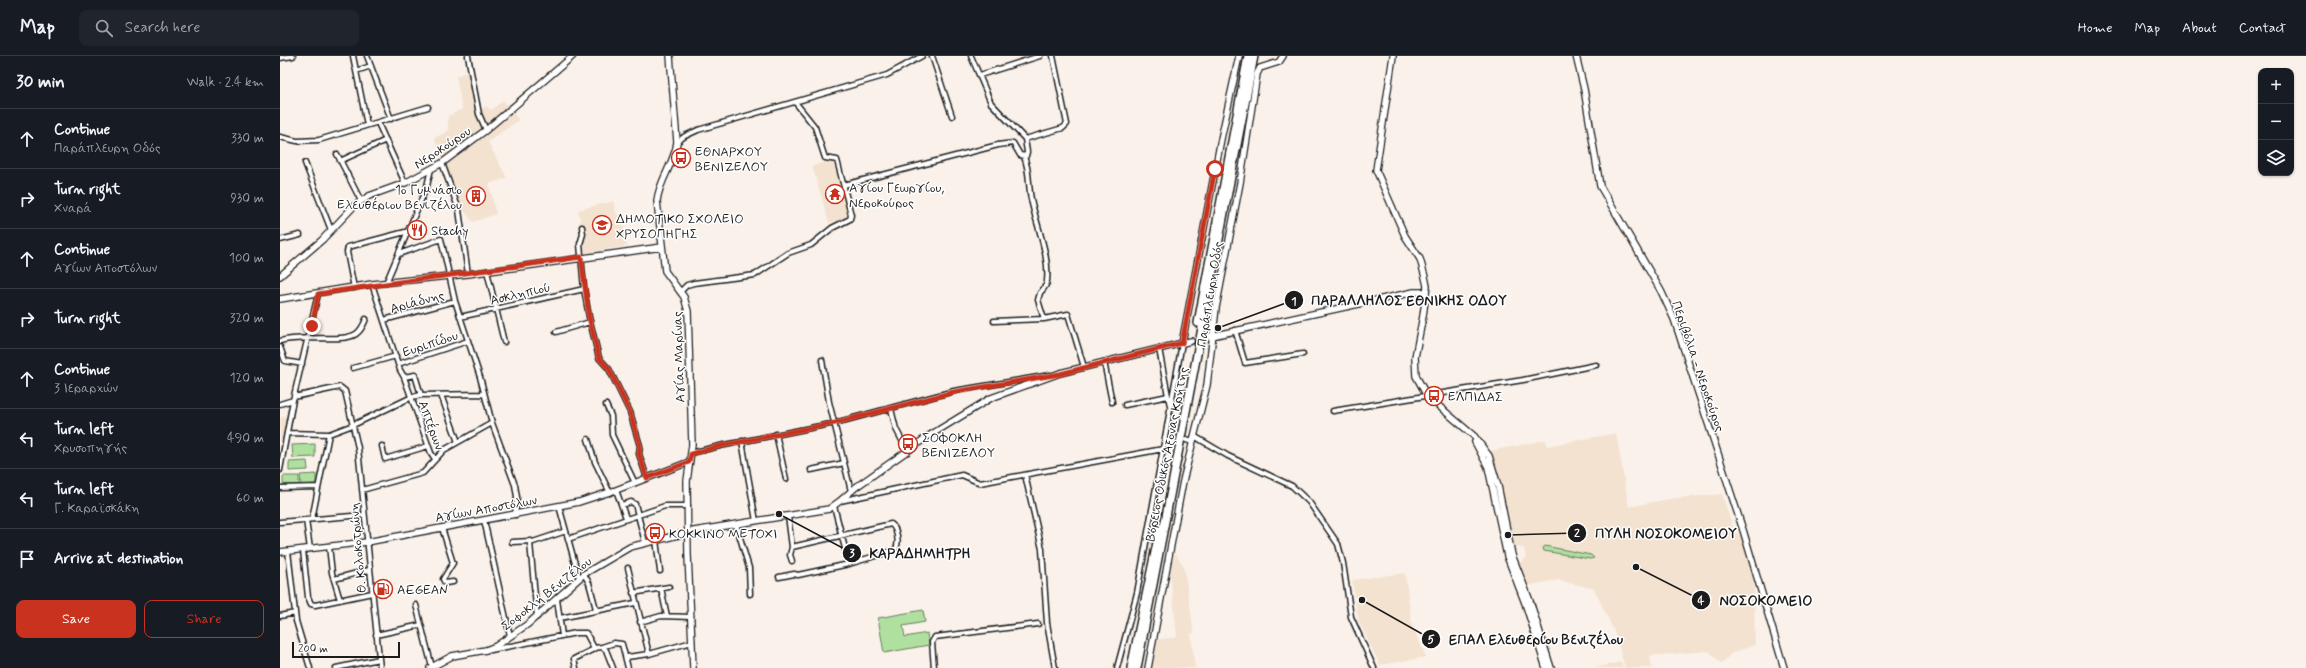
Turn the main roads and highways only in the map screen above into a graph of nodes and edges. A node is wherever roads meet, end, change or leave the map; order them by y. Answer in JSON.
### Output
{"nodes":[{"id":1,"x":1248,"y":56,"type":"edge"},
{"id":2,"x":1254,"y":56,"type":"edge"},
{"id":3,"x":1257,"y":65,"type":"dead end"},
{"id":4,"x":1251,"y":71,"type":"junction"},
{"id":5,"x":1133,"y":659,"type":"junction"},
{"id":6,"x":1127,"y":668,"type":"edge"},
{"id":7,"x":1131,"y":668,"type":"edge"},
{"id":8,"x":1137,"y":668,"type":"edge"}],
"edges":[{"from":1,"to":5,"type":"highway","name":"Βόρειος Οδικός Άξονας Κρήτης"},
{"from":2,"to":4,"type":"highway","name":"Βόρειος Οδικός Άξονας Κρήτης"},
{"from":3,"to":4,"type":"highway"},
{"from":4,"to":8,"type":"highway","name":"Βόρειος Οδικός Άξονας Κρήτης"},
{"from":5,"to":6,"type":"highway"},
{"from":5,"to":7,"type":"highway","name":"Βόρειος Οδικός Άξονας Κρήτης"}]}
